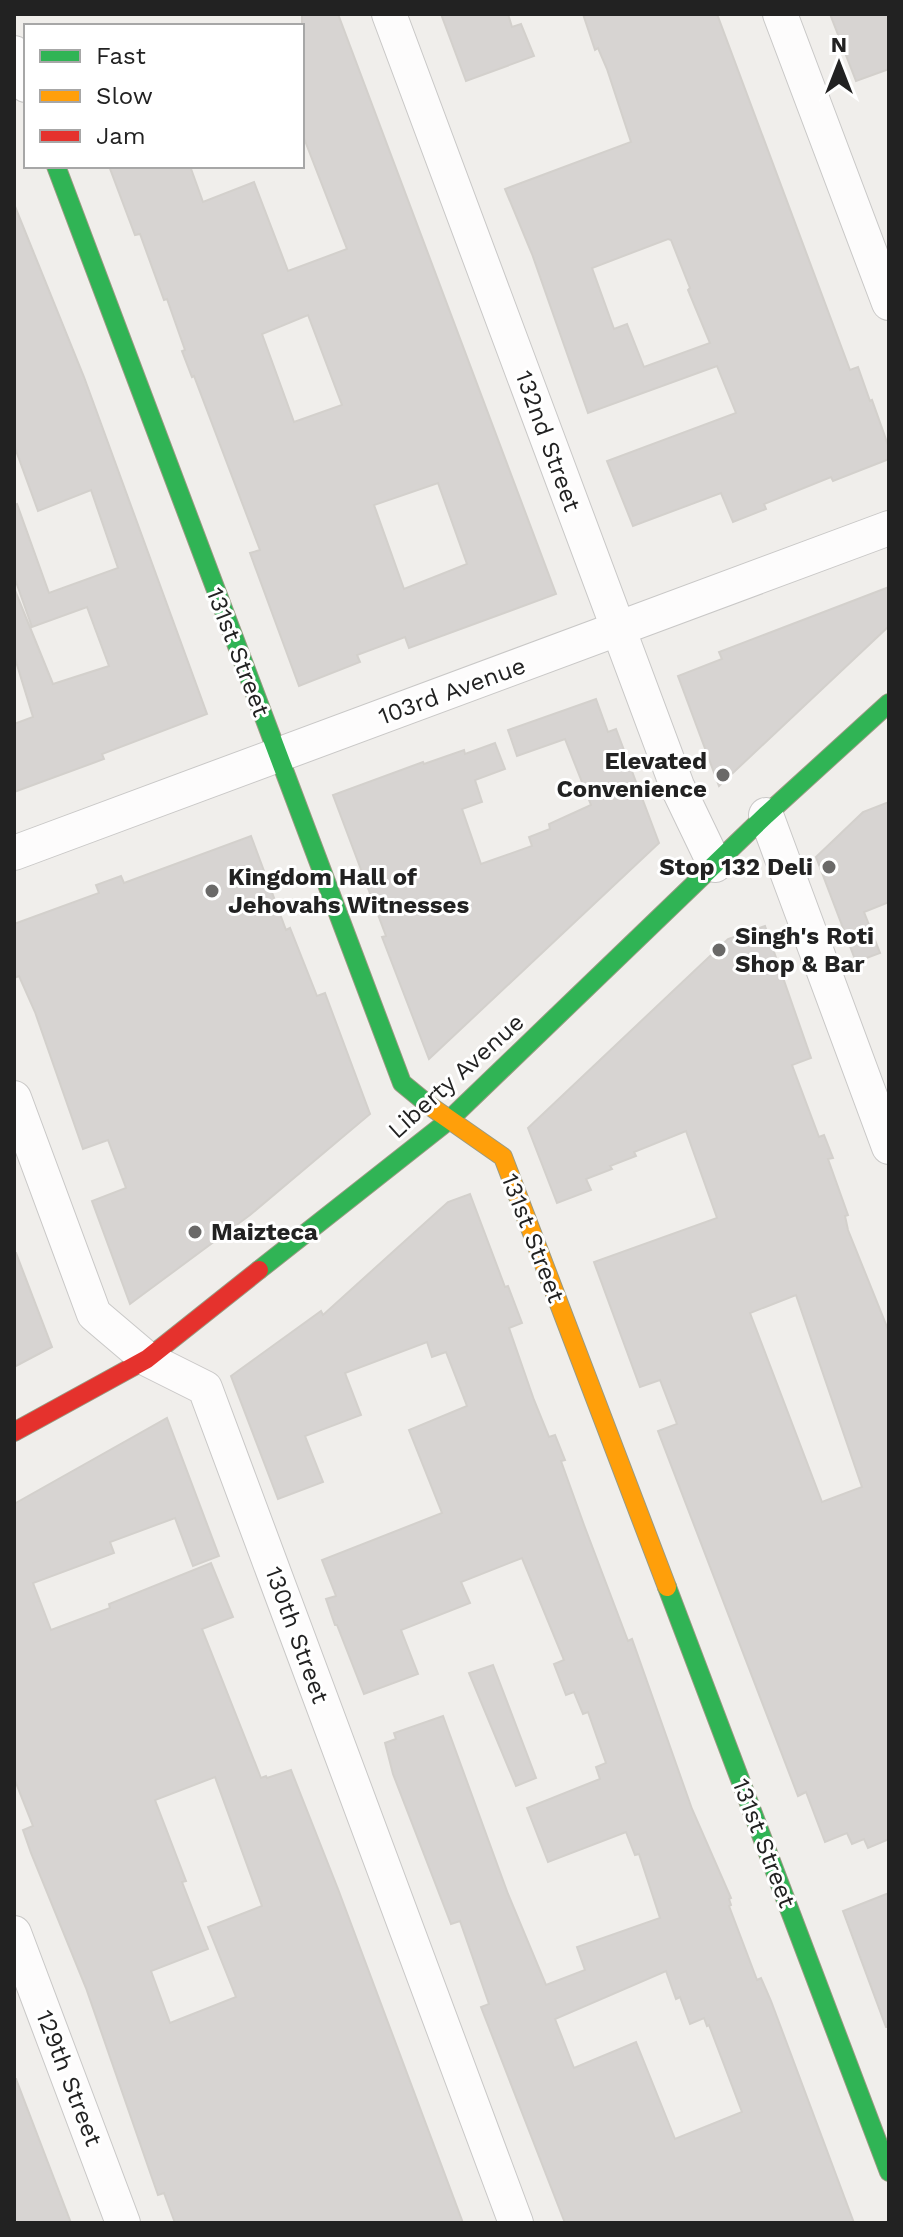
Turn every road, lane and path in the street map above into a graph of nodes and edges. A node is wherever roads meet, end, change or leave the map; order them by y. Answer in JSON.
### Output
{"nodes":[{"id":1,"x":389,"y":14,"type":"edge"},
{"id":2,"x":780,"y":14,"type":"edge"},
{"id":3,"x":14,"y":53,"type":"edge"},
{"id":4,"x":24,"y":80,"type":"edge"},
{"id":5,"x":57,"y":168,"type":"edge"},
{"id":6,"x":889,"y":303,"type":"edge"},
{"id":7,"x":889,"y":528,"type":"edge"},
{"id":8,"x":618,"y":629,"type":"junction"},
{"id":9,"x":889,"y":703,"type":"edge"},
{"id":10,"x":277,"y":756,"type":"junction"},
{"id":11,"x":766,"y":815,"type":"junction"},
{"id":12,"x":14,"y":853,"type":"edge"},
{"id":13,"x":715,"y":865,"type":"junction"},
{"id":14,"x":14,"y":1098,"type":"edge"},
{"id":15,"x":448,"y":1121,"type":"junction"},
{"id":16,"x":889,"y":1147,"type":"edge"},
{"id":17,"x":147,"y":1359,"type":"junction"},
{"id":18,"x":14,"y":1432,"type":"edge"},
{"id":19,"x":14,"y":1933,"type":"edge"},
{"id":20,"x":889,"y":2172,"type":"edge"},
{"id":21,"x":123,"y":2223,"type":"edge"},
{"id":22,"x":516,"y":2223,"type":"edge"}],
"edges":[{"from":1,"to":8,"type":"street","name":"132nd Street"},
{"from":2,"to":6,"type":"street"},
{"from":3,"to":4,"type":"street"},
{"from":5,"to":10,"type":"street","name":"131st Street"},
{"from":7,"to":8,"type":"street","name":"103rd Avenue"},
{"from":8,"to":10,"type":"street","name":"103rd Avenue"},
{"from":8,"to":13,"type":"street","name":"132nd Street"},
{"from":9,"to":11,"type":"street","name":"Liberty Avenue"},
{"from":10,"to":12,"type":"street","name":"103rd Avenue"},
{"from":10,"to":15,"type":"street","name":"131st Street"},
{"from":11,"to":13,"type":"street","name":"Liberty Avenue"},
{"from":11,"to":16,"type":"street"},
{"from":13,"to":15,"type":"street","name":"Liberty Avenue"},
{"from":14,"to":17,"type":"street","name":"130th Street"},
{"from":15,"to":17,"type":"street","name":"Liberty Avenue"},
{"from":15,"to":20,"type":"street","name":"131st Street"},
{"from":17,"to":18,"type":"street","name":"Liberty Avenue"},
{"from":17,"to":22,"type":"street","name":"130th Street"},
{"from":19,"to":21,"type":"street","name":"129th Street"}]}
